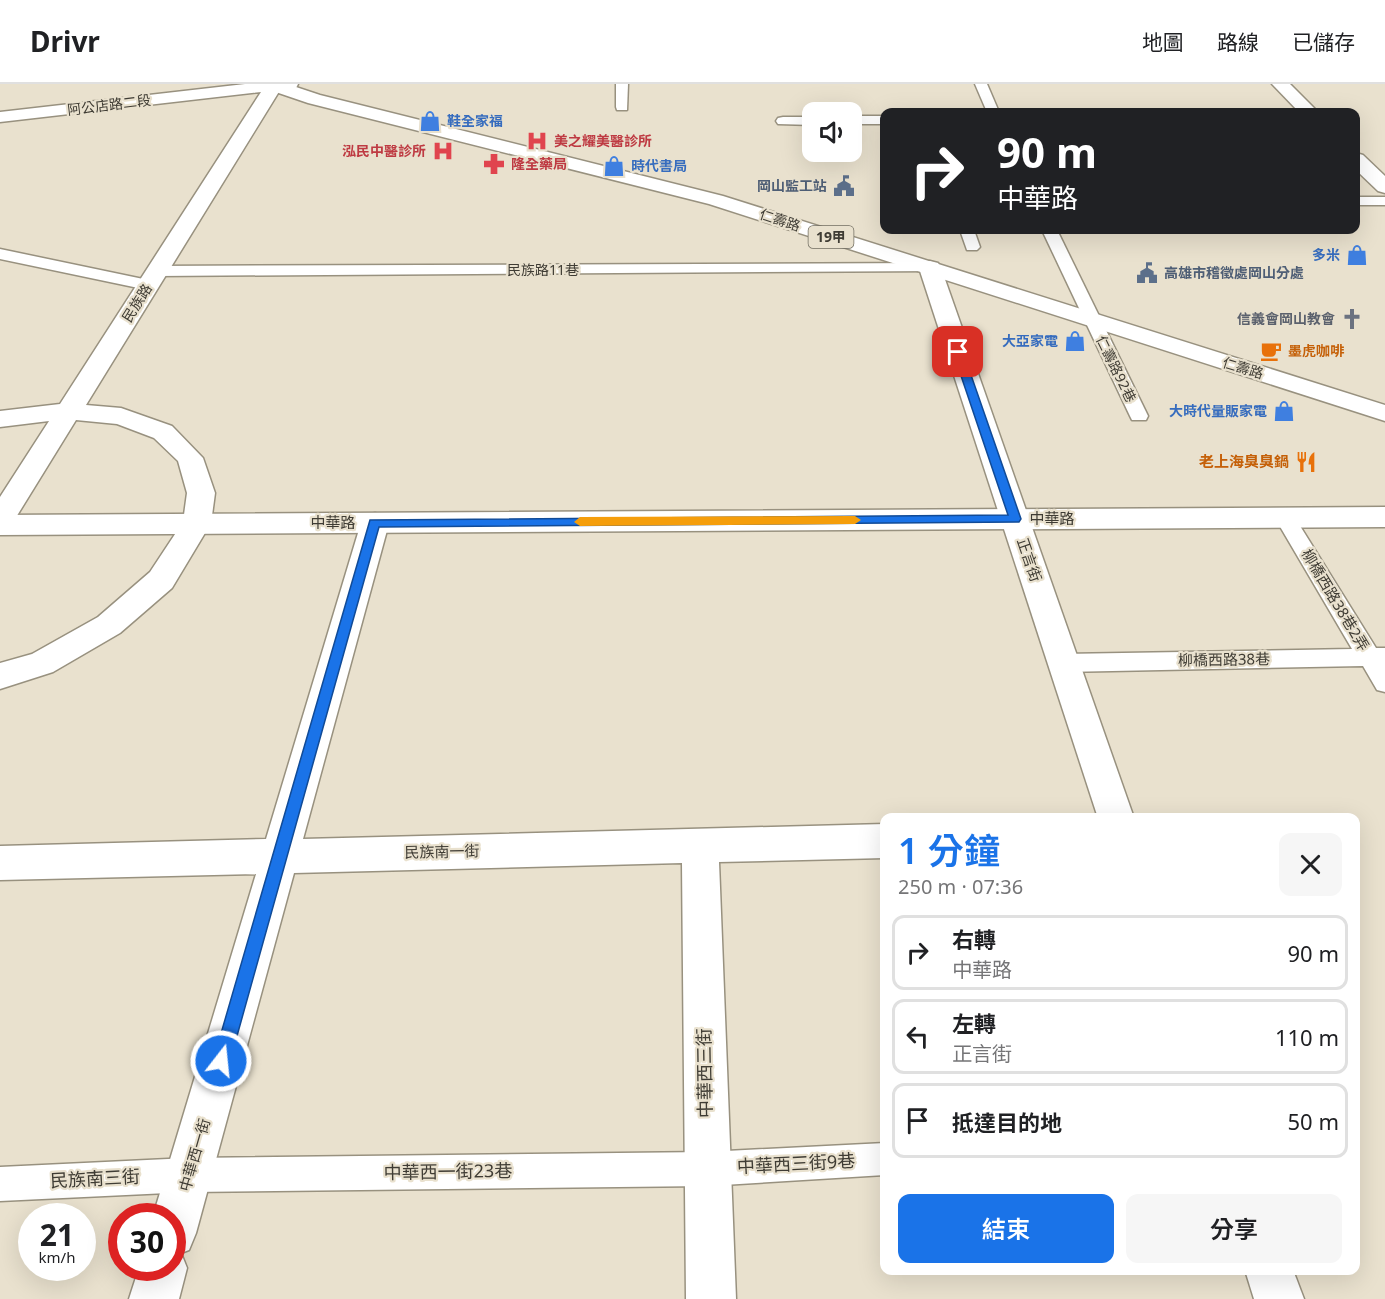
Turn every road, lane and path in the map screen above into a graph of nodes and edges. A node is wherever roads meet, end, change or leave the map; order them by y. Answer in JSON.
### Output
{"nodes":[{"id":1,"x":166,"y":84,"type":"edge"},
{"id":2,"x":278,"y":84,"type":"edge"},
{"id":3,"x":622,"y":84,"type":"edge"},
{"id":4,"x":981,"y":84,"type":"edge"},
{"id":5,"x":1280,"y":84,"type":"edge"},
{"id":6,"x":64,"y":94,"type":"junction"},
{"id":7,"x":0,"y":104,"type":"edge"},
{"id":8,"x":622,"y":107,"type":"dead end"},
{"id":9,"x":991,"y":108,"type":"edge"},
{"id":10,"x":1305,"y":108,"type":"edge"},
{"id":11,"x":0,"y":117,"type":"edge"},
{"id":12,"x":862,"y":120,"type":"edge"},
{"id":13,"x":880,"y":120,"type":"edge"},
{"id":14,"x":783,"y":121,"type":"dead end"},
{"id":15,"x":802,"y":121,"type":"edge"},
{"id":16,"x":1360,"y":163,"type":"edge"},
{"id":17,"x":1385,"y":188,"type":"edge"},
{"id":18,"x":1360,"y":201,"type":"edge"},
{"id":19,"x":1385,"y":201,"type":"edge"},
{"id":20,"x":968,"y":234,"type":"edge"},
{"id":21,"x":1051,"y":234,"type":"edge"},
{"id":22,"x":972,"y":247,"type":"dead end"},
{"id":23,"x":0,"y":254,"type":"edge"},
{"id":24,"x":930,"y":268,"type":"junction"},
{"id":25,"x":153,"y":278,"type":"junction"},
{"id":26,"x":1093,"y":321,"type":"junction"},
{"id":27,"x":69,"y":411,"type":"junction"},
{"id":28,"x":1385,"y":413,"type":"edge"},
{"id":29,"x":1139,"y":416,"type":"dead end"},
{"id":30,"x":0,"y":419,"type":"edge"},
{"id":31,"x":1385,"y":517,"type":"edge"},
{"id":32,"x":1284,"y":518,"type":"junction"},
{"id":33,"x":1015,"y":519,"type":"junction"},
{"id":34,"x":0,"y":522,"type":"edge"},
{"id":35,"x":375,"y":523,"type":"junction"},
{"id":36,"x":197,"y":524,"type":"junction"},
{"id":37,"x":1377,"y":657,"type":"edge"},
{"id":38,"x":1063,"y":663,"type":"junction"},
{"id":39,"x":0,"y":676,"type":"edge"},
{"id":40,"x":1385,"y":683,"type":"edge"},
{"id":41,"x":1114,"y":813,"type":"edge"},
{"id":42,"x":880,"y":841,"type":"edge"},
{"id":43,"x":699,"y":846,"type":"junction"},
{"id":44,"x":279,"y":856,"type":"junction"},
{"id":45,"x":0,"y":863,"type":"edge"},
{"id":46,"x":880,"y":1159,"type":"edge"},
{"id":47,"x":707,"y":1169,"type":"junction"},
{"id":48,"x":189,"y":1175,"type":"junction"},
{"id":49,"x":0,"y":1184,"type":"edge"},
{"id":50,"x":181,"y":1203,"type":"edge"},
{"id":51,"x":1271,"y":1275,"type":"edge"},
{"id":52,"x":159,"y":1281,"type":"edge"},
{"id":53,"x":154,"y":1299,"type":"edge"},
{"id":54,"x":711,"y":1299,"type":"edge"},
{"id":55,"x":1279,"y":1299,"type":"edge"}],
"edges":[{"from":1,"to":6,"type":"street","name":"阿公店路二段"},
{"from":2,"to":11,"type":"street","name":"阿公店路二段"},
{"from":2,"to":24,"type":"street","name":"仁壽路","number":"19甲"},
{"from":2,"to":25,"type":"street","name":"民族路"},
{"from":3,"to":8,"type":"lane"},
{"from":4,"to":9,"type":"lane"},
{"from":5,"to":10,"type":"street"},
{"from":6,"to":7,"type":"street","name":"阿公店路二段"},
{"from":6,"to":11,"type":"street"},
{"from":12,"to":13,"type":"lane"},
{"from":14,"to":15,"type":"lane"},
{"from":16,"to":17,"type":"street"},
{"from":18,"to":19,"type":"lane"},
{"from":20,"to":22,"type":"lane"},
{"from":21,"to":26,"type":"lane","name":"仁壽路92巷"},
{"from":23,"to":25,"type":"lane","name":"民族路11巷"},
{"from":24,"to":25,"type":"lane","name":"民族路11巷"},
{"from":24,"to":26,"type":"street","name":"仁壽路","number":"19甲"},
{"from":24,"to":33,"type":"street","name":"正言街"},
{"from":25,"to":27,"type":"street","name":"民族路"},
{"from":26,"to":28,"type":"street","name":"仁壽路","number":"19甲"},
{"from":26,"to":29,"type":"lane","name":"仁壽路92巷"},
{"from":27,"to":30,"type":"street"},
{"from":27,"to":34,"type":"street","name":"民族路"},
{"from":27,"to":36,"type":"street"},
{"from":31,"to":32,"type":"street","name":"中華路"},
{"from":32,"to":33,"type":"street","name":"中華路"},
{"from":32,"to":37,"type":"lane","name":"柳橋西路38巷2弄"},
{"from":33,"to":35,"type":"street","name":"中華路"},
{"from":33,"to":38,"type":"street","name":"正言街"},
{"from":34,"to":36,"type":"street","name":"中華路"},
{"from":35,"to":36,"type":"street","name":"中華路"},
{"from":35,"to":44,"type":"street","name":"中華西一街"},
{"from":36,"to":39,"type":"street"},
{"from":37,"to":38,"type":"lane","name":"柳橋西路38巷"},
{"from":37,"to":40,"type":"lane","name":"柳橋西路38巷2弄"},
{"from":38,"to":41,"type":"street","name":"正言街"},
{"from":42,"to":43,"type":"street","name":"民族南一街"},
{"from":43,"to":44,"type":"street","name":"民族南一街"},
{"from":43,"to":47,"type":"street","name":"中華西三街"},
{"from":44,"to":45,"type":"street","name":"民族南一街"},
{"from":44,"to":48,"type":"street","name":"中華西一街"},
{"from":46,"to":47,"type":"lane","name":"中華西三街9巷"},
{"from":47,"to":48,"type":"lane","name":"中華西一街23巷"},
{"from":47,"to":54,"type":"street","name":"中華西三街"},
{"from":48,"to":49,"type":"lane","name":"民族南三街"},
{"from":48,"to":50,"type":"street","name":"中華西一街"},
{"from":51,"to":55,"type":"street"},
{"from":52,"to":53,"type":"street"}]}
